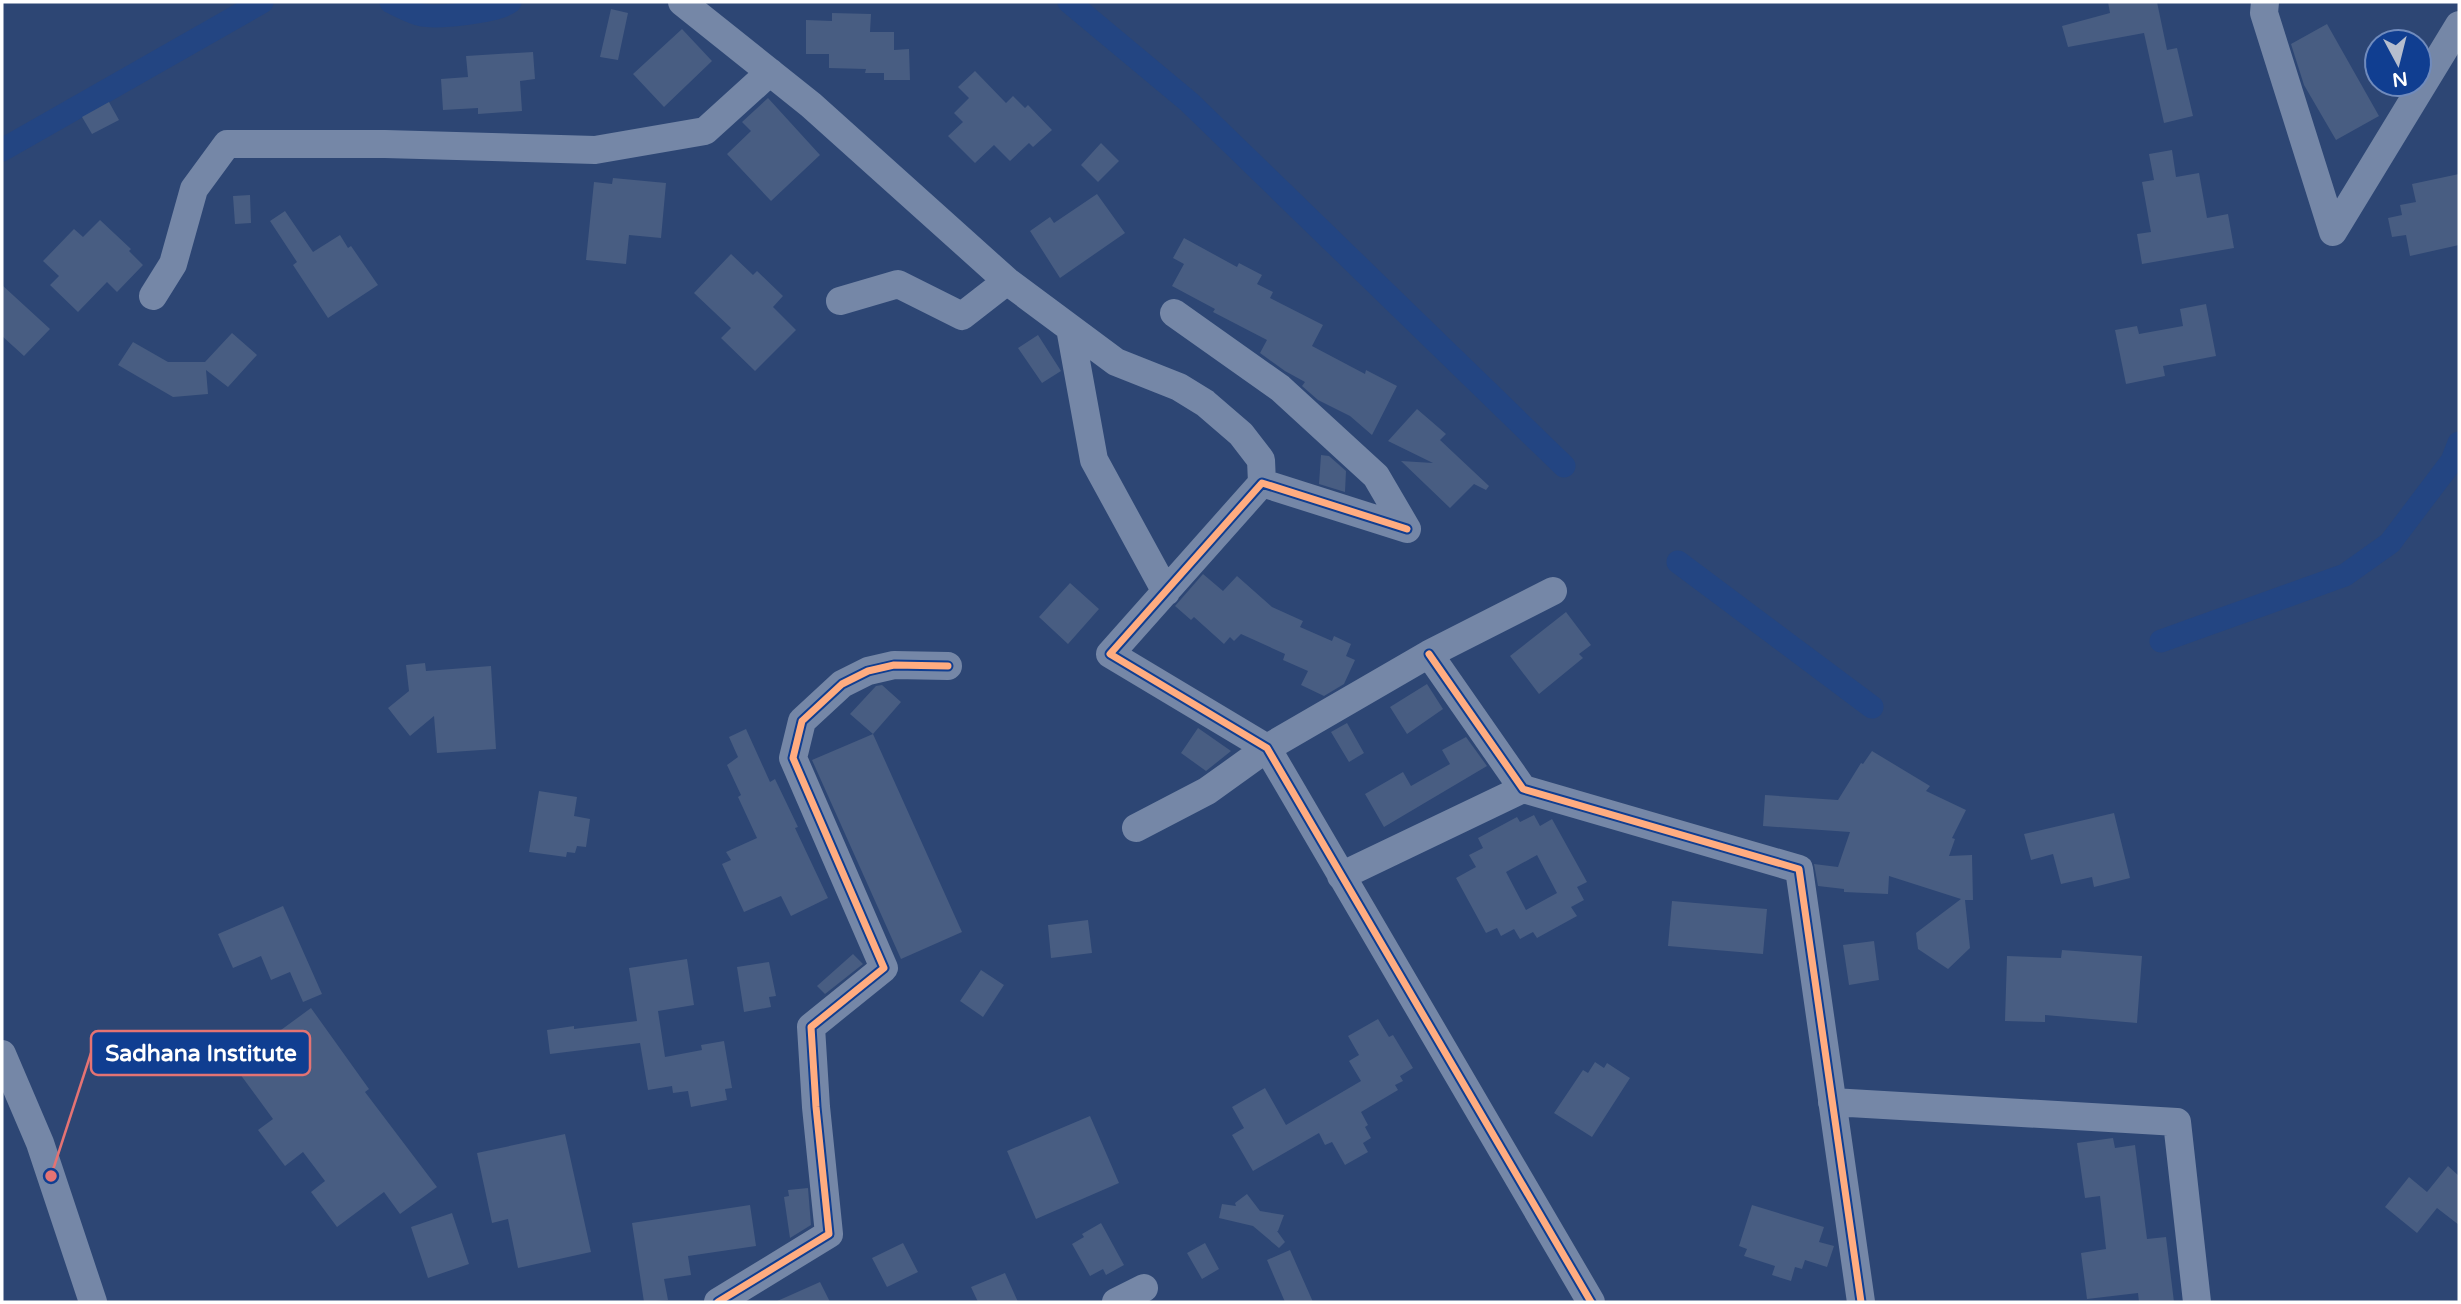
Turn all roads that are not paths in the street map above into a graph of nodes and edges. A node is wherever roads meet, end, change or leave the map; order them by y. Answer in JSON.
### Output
{"nodes":[{"id":1,"x":682,"y":2,"type":"edge"},
{"id":2,"x":2265,"y":2,"type":"edge"},
{"id":3,"x":2459,"y":25,"type":"edge"},
{"id":4,"x":770,"y":72,"type":"junction"},
{"id":5,"x":1007,"y":281,"type":"junction"},
{"id":6,"x":153,"y":296,"type":"dead end"},
{"id":7,"x":840,"y":301,"type":"dead end"},
{"id":8,"x":1174,"y":313,"type":"dead end"},
{"id":9,"x":1070,"y":328,"type":"junction"},
{"id":10,"x":1262,"y":483,"type":"junction"},
{"id":11,"x":1553,"y":591,"type":"dead end"},
{"id":12,"x":1166,"y":592,"type":"junction"},
{"id":13,"x":1429,"y":654,"type":"junction"},
{"id":14,"x":948,"y":666,"type":"dead end"},
{"id":15,"x":1267,"y":748,"type":"junction"},
{"id":16,"x":1523,"y":789,"type":"junction"},
{"id":17,"x":1136,"y":828,"type":"dead end"},
{"id":18,"x":1341,"y":876,"type":"junction"},
{"id":19,"x":2,"y":1054,"type":"edge"},
{"id":20,"x":1832,"y":1102,"type":"junction"},
{"id":21,"x":1144,"y":1288,"type":"dead end"},
{"id":22,"x":93,"y":1302,"type":"edge"},
{"id":23,"x":718,"y":1302,"type":"edge"},
{"id":24,"x":1116,"y":1302,"type":"edge"},
{"id":25,"x":1591,"y":1302,"type":"edge"},
{"id":26,"x":1861,"y":1302,"type":"edge"},
{"id":27,"x":2197,"y":1302,"type":"edge"}],
"edges":[{"from":1,"to":4,"type":"street"},
{"from":2,"to":3,"type":"street"},
{"from":4,"to":5,"type":"street"},
{"from":4,"to":6,"type":"street"},
{"from":5,"to":7,"type":"street"},
{"from":5,"to":9,"type":"street"},
{"from":8,"to":10,"type":"street"},
{"from":9,"to":10,"type":"street"},
{"from":9,"to":12,"type":"street"},
{"from":10,"to":12,"type":"street"},
{"from":11,"to":13,"type":"street"},
{"from":12,"to":15,"type":"street"},
{"from":13,"to":15,"type":"street"},
{"from":13,"to":16,"type":"street"},
{"from":14,"to":23,"type":"street"},
{"from":15,"to":17,"type":"street"},
{"from":15,"to":18,"type":"street"},
{"from":16,"to":18,"type":"street"},
{"from":16,"to":20,"type":"street"},
{"from":18,"to":25,"type":"street"},
{"from":19,"to":22,"type":"street"},
{"from":20,"to":26,"type":"street"},
{"from":20,"to":27,"type":"street"},
{"from":21,"to":24,"type":"street"}]}
